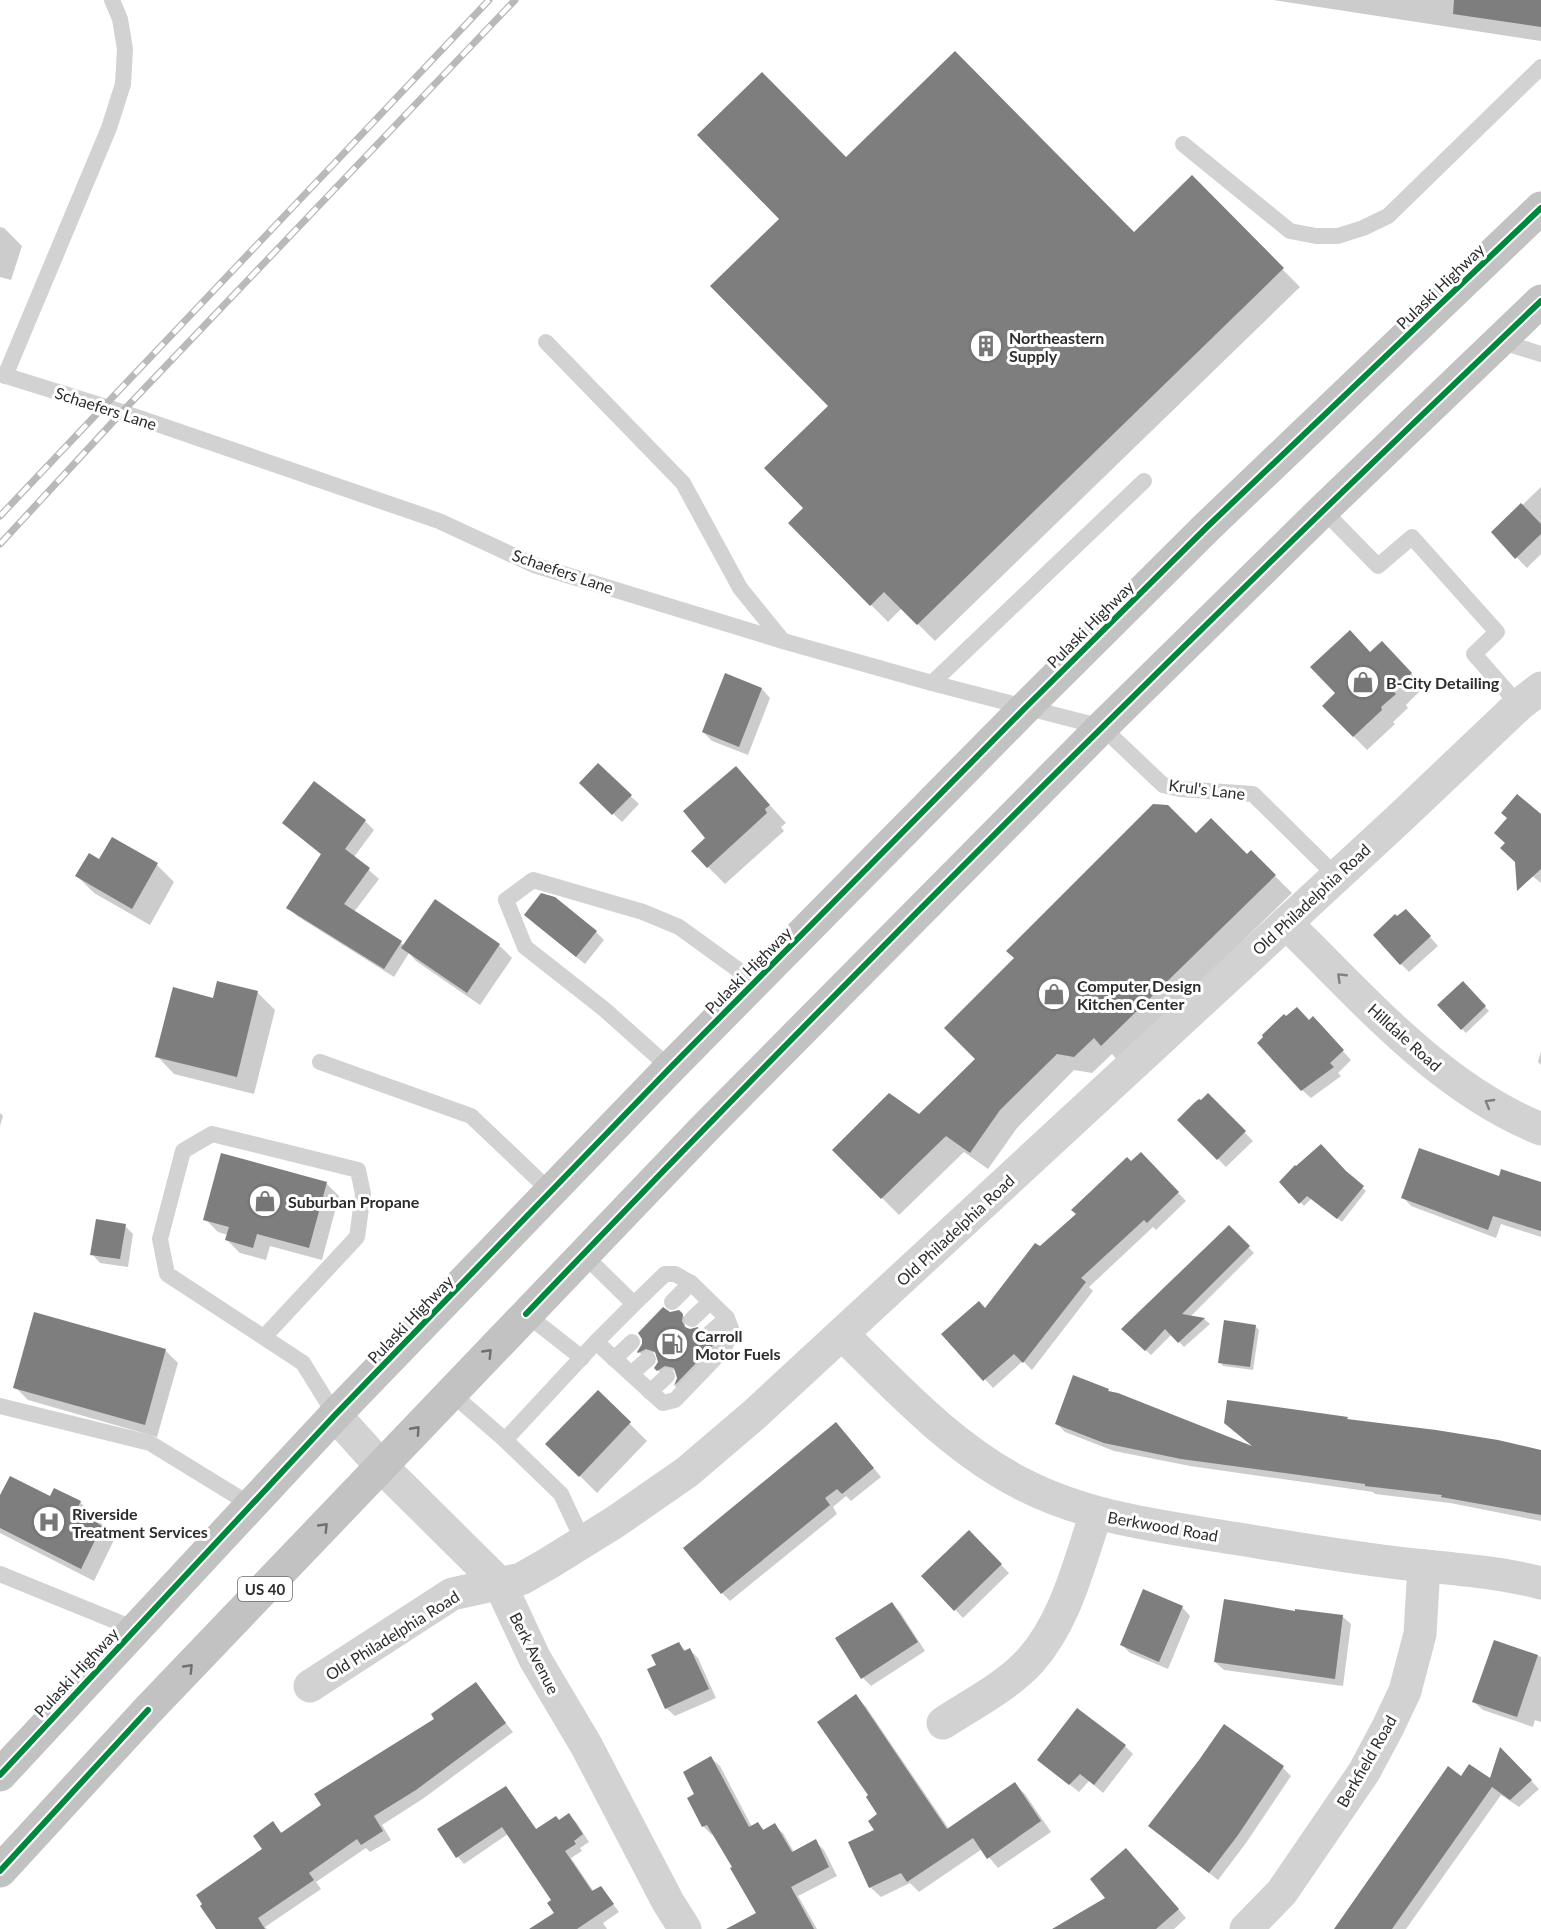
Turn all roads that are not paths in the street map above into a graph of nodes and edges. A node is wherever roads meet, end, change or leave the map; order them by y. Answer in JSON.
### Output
{"nodes":[{"id":1,"x":112,"y":0,"type":"edge"},
{"id":2,"x":1541,"y":67,"type":"edge"},
{"id":3,"x":1184,"y":144,"type":"dead end"},
{"id":4,"x":1541,"y":208,"type":"edge"},
{"id":5,"x":1541,"y":301,"type":"edge"},
{"id":6,"x":1499,"y":341,"type":"junction"},
{"id":7,"x":546,"y":342,"type":"dead end"},
{"id":8,"x":1541,"y":354,"type":"edge"},
{"id":9,"x":3,"y":375,"type":"edge"},
{"id":10,"x":1144,"y":481,"type":"dead end"},
{"id":11,"x":1323,"y":510,"type":"junction"},
{"id":12,"x":783,"y":640,"type":"junction"},
{"id":13,"x":932,"y":683,"type":"junction"},
{"id":14,"x":1530,"y":697,"type":"edge"},
{"id":15,"x":1025,"y":708,"type":"junction"},
{"id":16,"x":1102,"y":727,"type":"junction"},
{"id":17,"x":1336,"y":876,"type":"junction"},
{"id":18,"x":1286,"y":923,"type":"junction"},
{"id":19,"x":755,"y":982,"type":"junction"},
{"id":20,"x":320,"y":1062,"type":"dead end"},
{"id":21,"x":670,"y":1068,"type":"junction"},
{"id":22,"x":1541,"y":1129,"type":"edge"},
{"id":23,"x":551,"y":1192,"type":"junction"},
{"id":24,"x":582,"y":1254,"type":"junction"},
{"id":25,"x":691,"y":1283,"type":"junction"},
{"id":26,"x":672,"y":1302,"type":"dead end"},
{"id":27,"x":710,"y":1302,"type":"junction"},
{"id":28,"x":634,"y":1304,"type":"junction"},
{"id":29,"x":526,"y":1314,"type":"junction"},
{"id":30,"x":727,"y":1318,"type":"junction"},
{"id":31,"x":692,"y":1319,"type":"dead end"},
{"id":32,"x":709,"y":1334,"type":"dead end"},
{"id":33,"x":843,"y":1334,"type":"junction"},
{"id":34,"x":264,"y":1337,"type":"junction"},
{"id":35,"x":596,"y":1342,"type":"junction"},
{"id":36,"x":632,"y":1342,"type":"dead end"},
{"id":37,"x":582,"y":1358,"type":"junction"},
{"id":38,"x":614,"y":1359,"type":"junction"},
{"id":39,"x":648,"y":1359,"type":"dead end"},
{"id":40,"x":631,"y":1374,"type":"junction"},
{"id":41,"x":667,"y":1376,"type":"dead end"},
{"id":42,"x":450,"y":1392,"type":"junction"},
{"id":43,"x":650,"y":1392,"type":"junction"},
{"id":44,"x":0,"y":1406,"type":"edge"},
{"id":45,"x":335,"y":1415,"type":"junction"},
{"id":46,"x":505,"y":1440,"type":"junction"},
{"id":47,"x":382,"y":1467,"type":"junction"},
{"id":48,"x":251,"y":1505,"type":"junction"},
{"id":49,"x":1096,"y":1514,"type":"junction"},
{"id":50,"x":583,"y":1541,"type":"junction"},
{"id":51,"x":1424,"y":1566,"type":"junction"},
{"id":52,"x":0,"y":1574,"type":"edge"},
{"id":53,"x":1541,"y":1583,"type":"edge"},
{"id":54,"x":500,"y":1584,"type":"junction"},
{"id":55,"x":135,"y":1629,"type":"junction"},
{"id":56,"x":310,"y":1686,"type":"dead end"},
{"id":57,"x":943,"y":1723,"type":"dead end"},
{"id":58,"x":0,"y":1775,"type":"edge"},
{"id":59,"x":0,"y":1871,"type":"edge"},
{"id":60,"x":684,"y":1929,"type":"edge"},
{"id":61,"x":1246,"y":1929,"type":"edge"}],
"edges":[{"from":1,"to":9,"type":"lane"},
{"from":2,"to":3,"type":"lane"},
{"from":4,"to":15,"type":"highway","name":"Pulaski Highway"},
{"from":5,"to":6,"type":"highway","number":"US 40"},
{"from":6,"to":8,"type":"lane"},
{"from":6,"to":11,"type":"highway","number":"US 40"},
{"from":7,"to":12,"type":"lane"},
{"from":9,"to":12,"type":"lane","name":"Schaefers Lane"},
{"from":10,"to":13,"type":"lane"},
{"from":11,"to":14,"type":"lane"},
{"from":11,"to":16,"type":"highway","number":"US 40"},
{"from":12,"to":13,"type":"lane","name":"Schaefers Lane"},
{"from":13,"to":15,"type":"lane","name":"Schaefers Lane"},
{"from":14,"to":17,"type":"street","name":"Old Philadelphia Road"},
{"from":15,"to":16,"type":"lane","name":"Schaefers Lane"},
{"from":15,"to":19,"type":"highway","name":"Pulaski Highway"},
{"from":16,"to":17,"type":"lane","name":"Krul's Lane"},
{"from":16,"to":24,"type":"highway","number":"US 40"},
{"from":17,"to":18,"type":"street","name":"Old Philadelphia Road"},
{"from":22,"to":18,"type":"street","name":"Hilldale Road","one_way":true},
{"from":18,"to":33,"type":"street","name":"Old Philadelphia Road"},
{"from":19,"to":21,"type":"highway","name":"Pulaski Highway"},
{"from":19,"to":21,"type":"lane"},
{"from":20,"to":23,"type":"lane"},
{"from":21,"to":23,"type":"highway","name":"Pulaski Highway"},
{"from":23,"to":45,"type":"highway","name":"Pulaski Highway"},
{"from":24,"to":28,"type":"lane"},
{"from":24,"to":29,"type":"highway","number":"US 40"},
{"from":25,"to":26,"type":"lane"},
{"from":25,"to":27,"type":"lane"},
{"from":25,"to":28,"type":"lane"},
{"from":27,"to":30,"type":"lane"},
{"from":27,"to":31,"type":"lane"},
{"from":28,"to":35,"type":"lane"},
{"from":29,"to":37,"type":"lane"},
{"from":42,"to":29,"type":"highway","number":"US 40","one_way":true},
{"from":30,"to":32,"type":"lane"},
{"from":30,"to":43,"type":"lane"},
{"from":33,"to":49,"type":"street","name":"Berkwood Road"},
{"from":33,"to":50,"type":"street","name":"Old Philadelphia Road"},
{"from":34,"to":34,"type":"lane"},
{"from":34,"to":45,"type":"lane"},
{"from":35,"to":37,"type":"lane"},
{"from":35,"to":38,"type":"lane"},
{"from":36,"to":38,"type":"lane"},
{"from":37,"to":46,"type":"lane"},
{"from":38,"to":40,"type":"lane"},
{"from":39,"to":40,"type":"lane"},
{"from":40,"to":43,"type":"lane"},
{"from":41,"to":43,"type":"lane"},
{"from":42,"to":46,"type":"lane"},
{"from":47,"to":42,"type":"highway","number":"US 40","one_way":true},
{"from":44,"to":48,"type":"lane"},
{"from":45,"to":47,"type":"street","name":"Berk Avenue"},
{"from":45,"to":48,"type":"highway","name":"Pulaski Highway"},
{"from":46,"to":50,"type":"lane"},
{"from":47,"to":54,"type":"street","name":"Berk Avenue"},
{"from":59,"to":47,"type":"highway","number":"US 40","one_way":true},
{"from":48,"to":55,"type":"highway","name":"Pulaski Highway"},
{"from":49,"to":51,"type":"street","name":"Berkwood Road"},
{"from":49,"to":57,"type":"street"},
{"from":50,"to":54,"type":"street","name":"Old Philadelphia Road"},
{"from":51,"to":53,"type":"street","name":"Berkwood Road"},
{"from":51,"to":61,"type":"street","name":"Berkfield Road"},
{"from":52,"to":55,"type":"lane"},
{"from":54,"to":56,"type":"street","name":"Old Philadelphia Road"},
{"from":54,"to":60,"type":"street","name":"Berk Avenue"},
{"from":55,"to":58,"type":"highway","name":"Pulaski Highway"}]}
